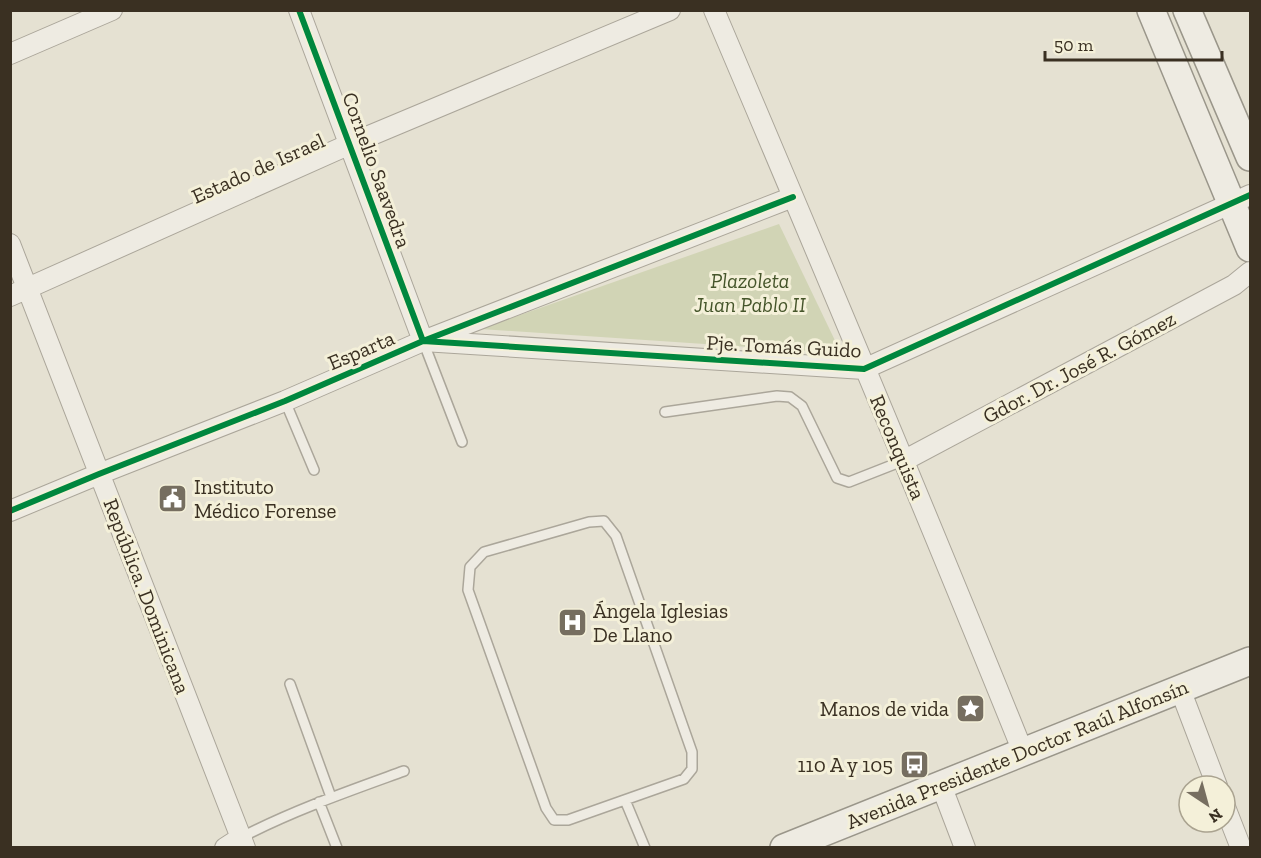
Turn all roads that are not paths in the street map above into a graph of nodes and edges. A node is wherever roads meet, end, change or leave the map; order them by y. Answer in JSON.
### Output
{"nodes":[{"id":1,"x":112,"y":10,"type":"edge"},
{"id":2,"x":299,"y":10,"type":"edge"},
{"id":3,"x":670,"y":10,"type":"edge"},
{"id":4,"x":714,"y":10,"type":"edge"},
{"id":5,"x":1151,"y":10,"type":"edge"},
{"id":6,"x":1187,"y":10,"type":"edge"},
{"id":7,"x":10,"y":54,"type":"edge"},
{"id":8,"x":350,"y":144,"type":"junction"},
{"id":9,"x":1251,"y":157,"type":"edge"},
{"id":10,"x":793,"y":196,"type":"junction"},
{"id":11,"x":1242,"y":199,"type":"edge"},
{"id":12,"x":10,"y":244,"type":"edge"},
{"id":13,"x":1251,"y":248,"type":"edge"},
{"id":14,"x":1251,"y":272,"type":"edge"},
{"id":15,"x":19,"y":293,"type":"edge"},
{"id":16,"x":423,"y":341,"type":"junction"},
{"id":17,"x":864,"y":369,"type":"junction"},
{"id":18,"x":285,"y":401,"type":"junction"},
{"id":19,"x":665,"y":412,"type":"dead end"},
{"id":20,"x":462,"y":442,"type":"dead end"},
{"id":21,"x":905,"y":460,"type":"junction"},
{"id":22,"x":314,"y":470,"type":"dead end"},
{"id":23,"x":99,"y":474,"type":"junction"},
{"id":24,"x":10,"y":511,"type":"edge"},
{"id":25,"x":1251,"y":661,"type":"edge"},
{"id":26,"x":290,"y":684,"type":"dead end"},
{"id":27,"x":1180,"y":689,"type":"junction"},
{"id":28,"x":1023,"y":752,"type":"junction"},
{"id":29,"x":404,"y":771,"type":"dead end"},
{"id":30,"x":1212,"y":774,"type":"edge"},
{"id":31,"x":941,"y":785,"type":"junction"},
{"id":32,"x":331,"y":797,"type":"junction"},
{"id":33,"x":625,"y":800,"type":"junction"},
{"id":34,"x":319,"y":802,"type":"junction"},
{"id":35,"x":1236,"y":834,"type":"edge"},
{"id":36,"x":238,"y":844,"type":"edge"},
{"id":37,"x":338,"y":848,"type":"edge"},
{"id":38,"x":645,"y":848,"type":"edge"},
{"id":39,"x":784,"y":848,"type":"edge"},
{"id":40,"x":965,"y":848,"type":"edge"},
{"id":41,"x":1241,"y":848,"type":"edge"}],
"edges":[{"from":1,"to":7,"type":"street"},
{"from":2,"to":8,"type":"street","name":"Cornelio Saavedra"},
{"from":3,"to":8,"type":"street","name":"Estado de Israel"},
{"from":4,"to":10,"type":"street","name":"Reconquista"},
{"from":5,"to":11,"type":"main road"},
{"from":6,"to":9,"type":"main road"},
{"from":8,"to":15,"type":"street","name":"Estado de Israel"},
{"from":8,"to":16,"type":"street","name":"Cornelio Saavedra"},
{"from":10,"to":16,"type":"street","name":"Esparta"},
{"from":10,"to":17,"type":"street","name":"Reconquista"},
{"from":11,"to":13,"type":"main road"},
{"from":11,"to":17,"type":"street","name":"Pje. Tomás Guido"},
{"from":12,"to":15,"type":"street","name":"República. Dominicana"},
{"from":14,"to":21,"type":"street","name":"Gdor. Dr. José R. Gómez"},
{"from":15,"to":23,"type":"street","name":"República. Dominicana"},
{"from":16,"to":17,"type":"street","name":"Pje. Tomás Guido"},
{"from":16,"to":18,"type":"street","name":"Esparta"},
{"from":16,"to":20,"type":"lane"},
{"from":17,"to":21,"type":"street","name":"Reconquista"},
{"from":18,"to":22,"type":"lane"},
{"from":18,"to":23,"type":"street","name":"Esparta"},
{"from":19,"to":21,"type":"lane"},
{"from":21,"to":28,"type":"street","name":"Reconquista"},
{"from":23,"to":24,"type":"street","name":"Esparta"},
{"from":23,"to":36,"type":"street","name":"República. Dominicana"},
{"from":25,"to":27,"type":"main road","name":"Avenida Presidente Doctor Raúl Alfonsín"},
{"from":26,"to":32,"type":"lane"},
{"from":27,"to":28,"type":"main road","name":"Avenida Presidente Doctor Raúl Alfonsín"},
{"from":27,"to":30,"type":"street"},
{"from":28,"to":31,"type":"main road","name":"Avenida Presidente Doctor Raúl Alfonsín"},
{"from":29,"to":32,"type":"lane"},
{"from":31,"to":39,"type":"main road","name":"Avenida Presidente Doctor Raúl Alfonsín"},
{"from":31,"to":40,"type":"street"},
{"from":32,"to":34,"type":"lane"},
{"from":33,"to":33,"type":"lane"},
{"from":33,"to":38,"type":"lane"},
{"from":34,"to":36,"type":"lane"},
{"from":34,"to":37,"type":"lane"},
{"from":35,"to":41,"type":"street"}]}
